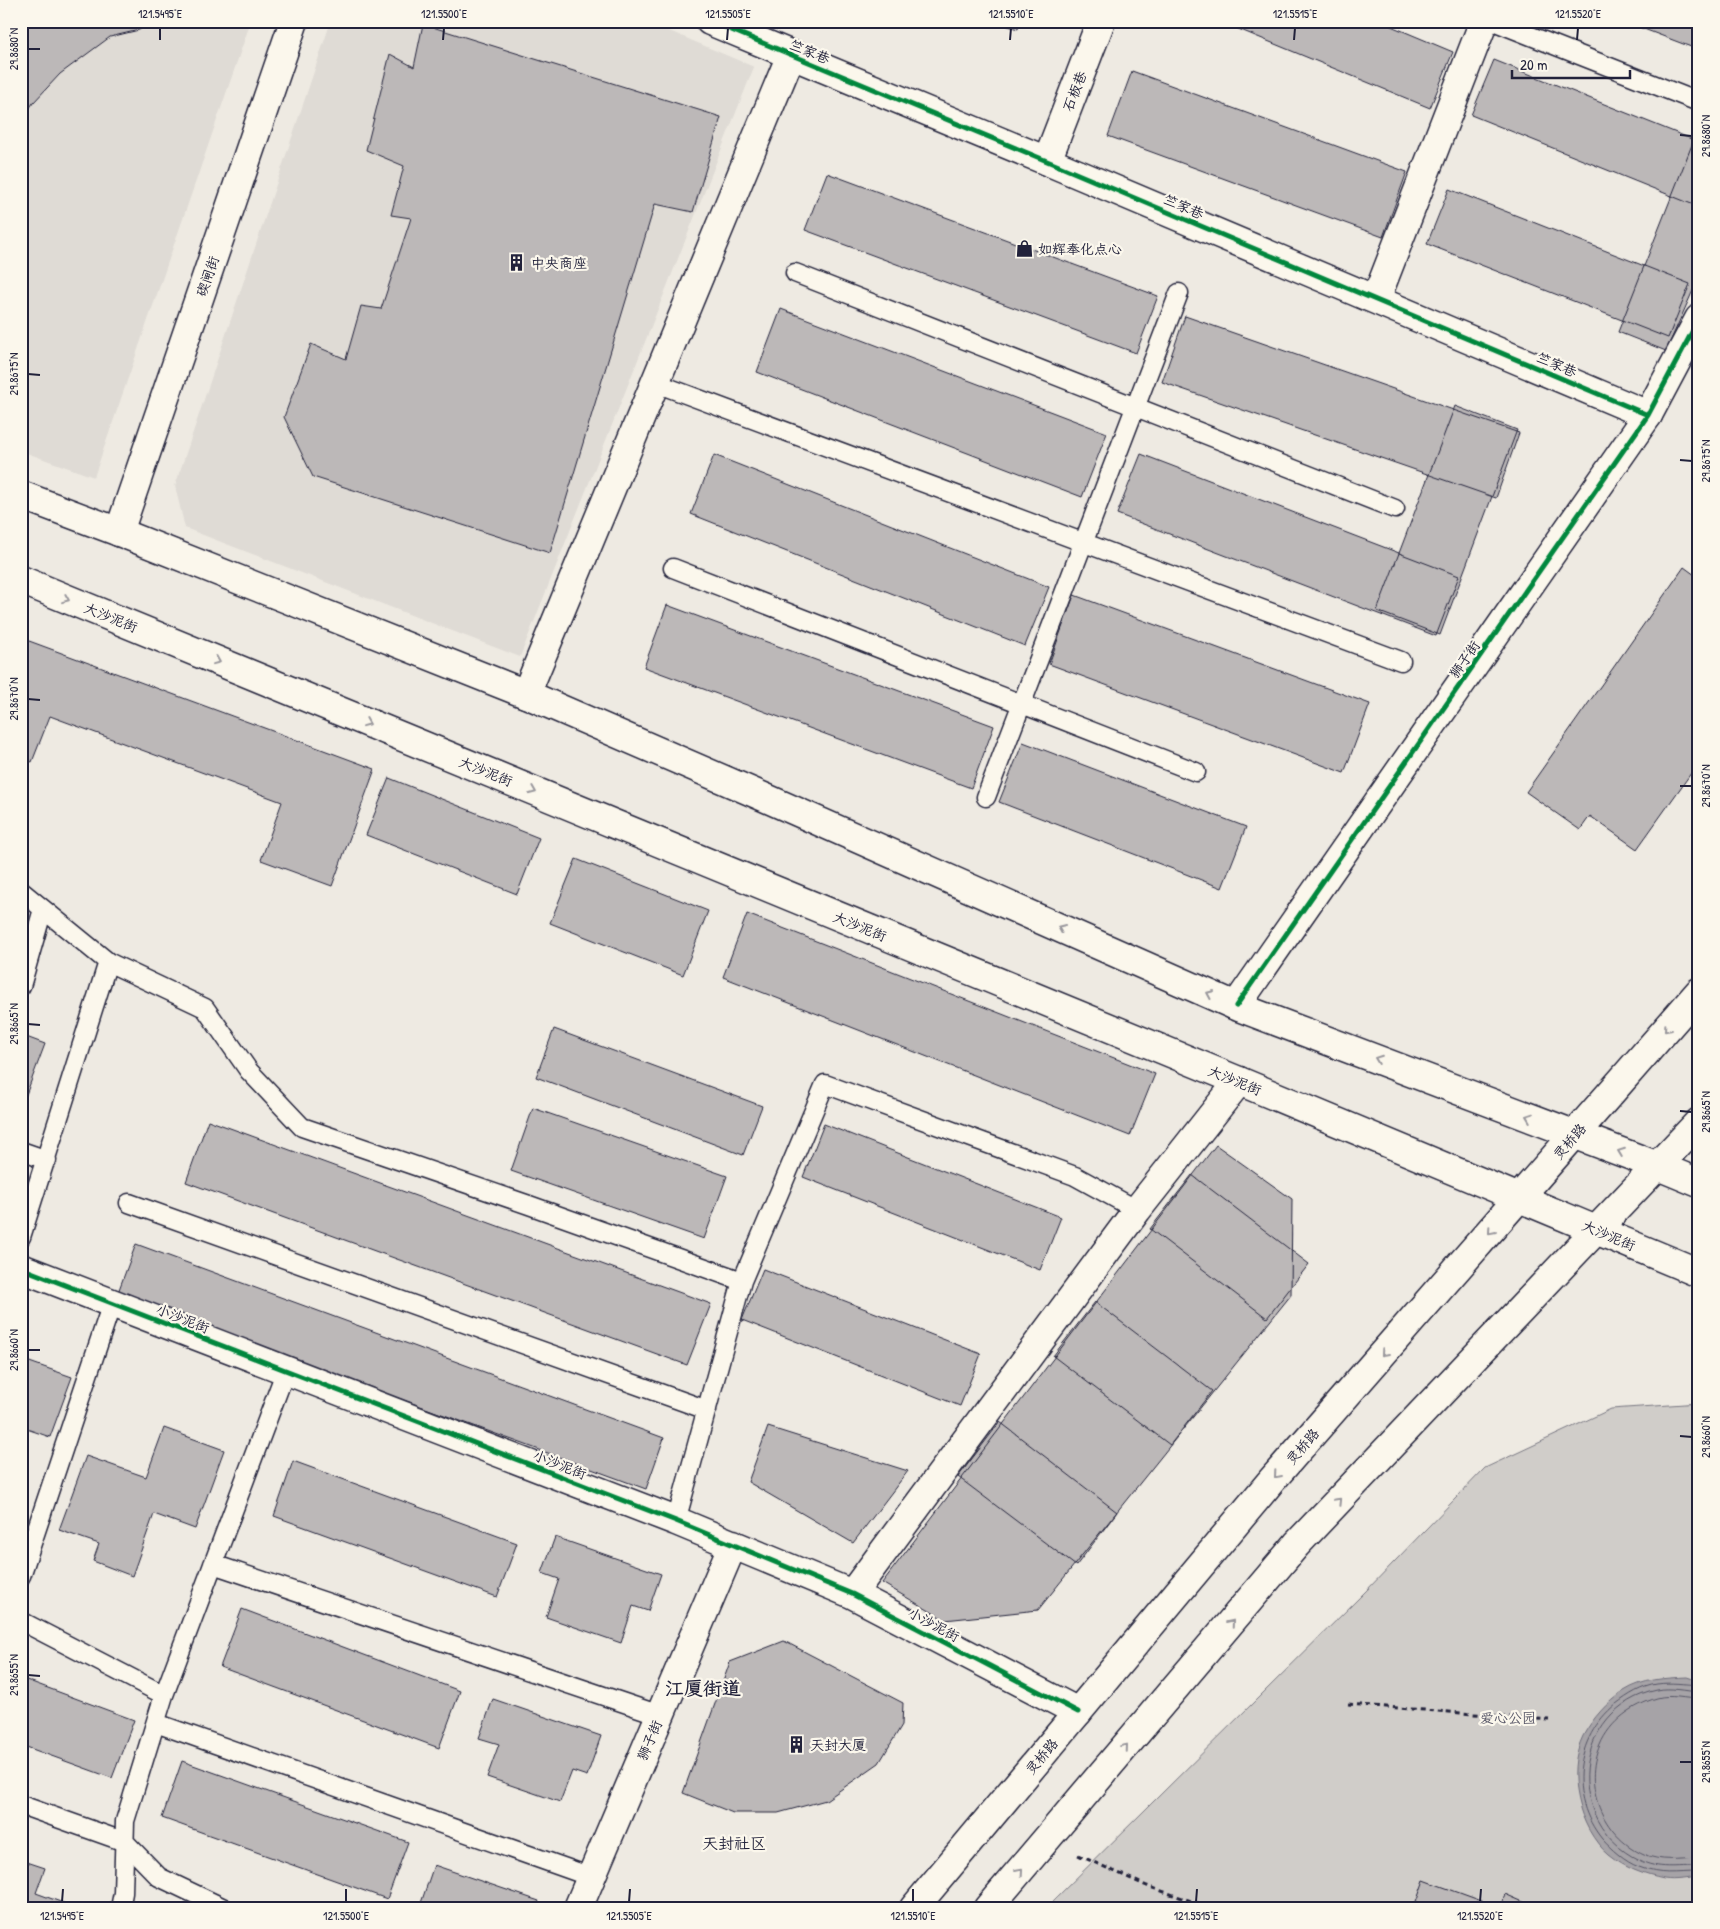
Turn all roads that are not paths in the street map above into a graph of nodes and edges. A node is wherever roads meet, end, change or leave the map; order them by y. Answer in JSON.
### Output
{"nodes":[{"id":1,"x":294,"y":21,"type":"edge"},
{"id":2,"x":710,"y":21,"type":"edge"},
{"id":3,"x":1101,"y":21,"type":"edge"},
{"id":4,"x":1484,"y":21,"type":"edge"},
{"id":5,"x":1493,"y":21,"type":"edge"},
{"id":6,"x":791,"y":55,"type":"junction"},
{"id":7,"x":1696,"y":102,"type":"dead end"},
{"id":8,"x":1047,"y":160,"type":"junction"},
{"id":9,"x":795,"y":273,"type":"dead end"},
{"id":10,"x":1179,"y":293,"type":"dead end"},
{"id":11,"x":1376,"y":300,"type":"junction"},
{"id":12,"x":1699,"y":319,"type":"edge"},
{"id":13,"x":656,"y":383,"type":"junction"},
{"id":14,"x":1135,"y":407,"type":"junction"},
{"id":15,"x":1648,"y":414,"type":"junction"},
{"id":16,"x":21,"y":496,"type":"edge"},
{"id":17,"x":1395,"y":509,"type":"dead end"},
{"id":18,"x":119,"y":532,"type":"junction"},
{"id":19,"x":1084,"y":542,"type":"junction"},
{"id":20,"x":673,"y":568,"type":"dead end"},
{"id":21,"x":21,"y":580,"type":"edge"},
{"id":22,"x":1402,"y":660,"type":"dead end"},
{"id":23,"x":526,"y":694,"type":"junction"},
{"id":24,"x":1022,"y":704,"type":"junction"},
{"id":25,"x":1196,"y":772,"type":"dead end"},
{"id":26,"x":986,"y":797,"type":"dead end"},
{"id":27,"x":21,"y":891,"type":"edge"},
{"id":28,"x":43,"y":909,"type":"junction"},
{"id":29,"x":108,"y":962,"type":"junction"},
{"id":30,"x":21,"y":986,"type":"edge"},
{"id":31,"x":1699,"y":992,"type":"edge"},
{"id":32,"x":1236,"y":1006,"type":"junction"},
{"id":33,"x":1239,"y":1081,"type":"junction"},
{"id":34,"x":1699,"y":1122,"type":"edge"},
{"id":35,"x":1575,"y":1134,"type":"junction"},
{"id":36,"x":21,"y":1151,"type":"edge"},
{"id":37,"x":47,"y":1160,"type":"junction"},
{"id":38,"x":1658,"y":1166,"type":"junction"},
{"id":39,"x":1699,"y":1183,"type":"edge"},
{"id":40,"x":1520,"y":1198,"type":"junction"},
{"id":41,"x":129,"y":1204,"type":"dead end"},
{"id":42,"x":1137,"y":1210,"type":"junction"},
{"id":43,"x":1597,"y":1230,"type":"junction"},
{"id":44,"x":21,"y":1237,"type":"edge"},
{"id":45,"x":21,"y":1268,"type":"edge"},
{"id":46,"x":1699,"y":1273,"type":"edge"},
{"id":47,"x":742,"y":1281,"type":"junction"},
{"id":48,"x":112,"y":1303,"type":"junction"},
{"id":49,"x":286,"y":1370,"type":"junction"},
{"id":50,"x":707,"y":1410,"type":"junction"},
{"id":51,"x":676,"y":1521,"type":"junction"},
{"id":52,"x":733,"y":1544,"type":"junction"},
{"id":53,"x":213,"y":1564,"type":"junction"},
{"id":54,"x":21,"y":1576,"type":"edge"},
{"id":55,"x":852,"y":1594,"type":"junction"},
{"id":56,"x":21,"y":1621,"type":"edge"},
{"id":57,"x":164,"y":1694,"type":"junction"},
{"id":58,"x":1078,"y":1712,"type":"junction"},
{"id":59,"x":660,"y":1715,"type":"junction"},
{"id":60,"x":156,"y":1723,"type":"junction"},
{"id":61,"x":21,"y":1804,"type":"edge"},
{"id":62,"x":125,"y":1842,"type":"junction"},
{"id":63,"x":591,"y":1877,"type":"junction"},
{"id":64,"x":120,"y":1908,"type":"edge"},
{"id":65,"x":224,"y":1908,"type":"edge"},
{"id":66,"x":578,"y":1908,"type":"edge"},
{"id":67,"x":914,"y":1908,"type":"edge"},
{"id":68,"x":988,"y":1908,"type":"edge"}],
"edges":[{"from":1,"to":18,"type":"main road","name":"碶闸街"},
{"from":2,"to":6,"type":"main road","name":"竺家巷"},
{"from":3,"to":8,"type":"main road","name":"石板巷"},
{"from":4,"to":11,"type":"main road"},
{"from":5,"to":7,"type":"lane"},
{"from":6,"to":8,"type":"main road","name":"竺家巷"},
{"from":6,"to":13,"type":"main road"},
{"from":8,"to":11,"type":"main road","name":"竺家巷"},
{"from":9,"to":14,"type":"lane"},
{"from":10,"to":14,"type":"lane"},
{"from":11,"to":15,"type":"main road","name":"竺家巷"},
{"from":12,"to":15,"type":"main road","name":"狮子街"},
{"from":13,"to":19,"type":"lane"},
{"from":13,"to":23,"type":"main road"},
{"from":14,"to":17,"type":"lane"},
{"from":14,"to":19,"type":"lane"},
{"from":15,"to":32,"type":"main road","name":"狮子街"},
{"from":16,"to":18,"type":"main road"},
{"from":18,"to":23,"type":"main road"},
{"from":19,"to":22,"type":"lane"},
{"from":19,"to":24,"type":"lane"},
{"from":20,"to":24,"type":"lane"},
{"from":21,"to":33,"type":"main road","name":"大沙泥街","one_way":true},
{"from":32,"to":23,"type":"main road","one_way":true},
{"from":24,"to":25,"type":"lane"},
{"from":24,"to":26,"type":"lane"},
{"from":27,"to":28,"type":"lane"},
{"from":28,"to":29,"type":"lane"},
{"from":28,"to":30,"type":"lane"},
{"from":29,"to":37,"type":"lane"},
{"from":29,"to":47,"type":"lane"},
{"from":31,"to":35,"type":"main road","name":"灵桥路","one_way":true},
{"from":35,"to":32,"type":"main road","one_way":true},
{"from":33,"to":40,"type":"main road","name":"大沙泥街"},
{"from":33,"to":42,"type":"main road"},
{"from":34,"to":38,"type":"main road"},
{"from":38,"to":35,"type":"main road","one_way":true},
{"from":35,"to":40,"type":"main road","name":"灵桥路"},
{"from":36,"to":37,"type":"lane"},
{"from":37,"to":44,"type":"lane"},
{"from":38,"to":39,"type":"main road"},
{"from":38,"to":43,"type":"main road"},
{"from":40,"to":43,"type":"main road","name":"大沙泥街"},
{"from":40,"to":58,"type":"main road","name":"灵桥路","one_way":true},
{"from":41,"to":50,"type":"lane"},
{"from":42,"to":47,"type":"lane"},
{"from":42,"to":55,"type":"main road"},
{"from":43,"to":46,"type":"main road","name":"大沙泥街"},
{"from":68,"to":43,"type":"main road","one_way":true},
{"from":45,"to":48,"type":"main road","name":"小沙泥街"},
{"from":47,"to":50,"type":"lane"},
{"from":48,"to":49,"type":"main road","name":"小沙泥街"},
{"from":48,"to":54,"type":"lane"},
{"from":49,"to":51,"type":"main road","name":"小沙泥街"},
{"from":49,"to":53,"type":"lane"},
{"from":50,"to":51,"type":"lane"},
{"from":51,"to":52,"type":"main road","name":"小沙泥街"},
{"from":52,"to":55,"type":"main road","name":"小沙泥街"},
{"from":52,"to":59,"type":"main road","name":"狮子街"},
{"from":53,"to":57,"type":"lane"},
{"from":53,"to":59,"type":"lane"},
{"from":55,"to":58,"type":"main road","name":"小沙泥街"},
{"from":56,"to":57,"type":"lane"},
{"from":57,"to":60,"type":"lane"},
{"from":58,"to":67,"type":"main road","name":"灵桥路"},
{"from":59,"to":63,"type":"main road","name":"狮子街"},
{"from":60,"to":62,"type":"lane"},
{"from":60,"to":63,"type":"lane"},
{"from":61,"to":62,"type":"lane"},
{"from":62,"to":64,"type":"lane"},
{"from":62,"to":65,"type":"lane"},
{"from":63,"to":66,"type":"main road","name":"狮子街"}]}
